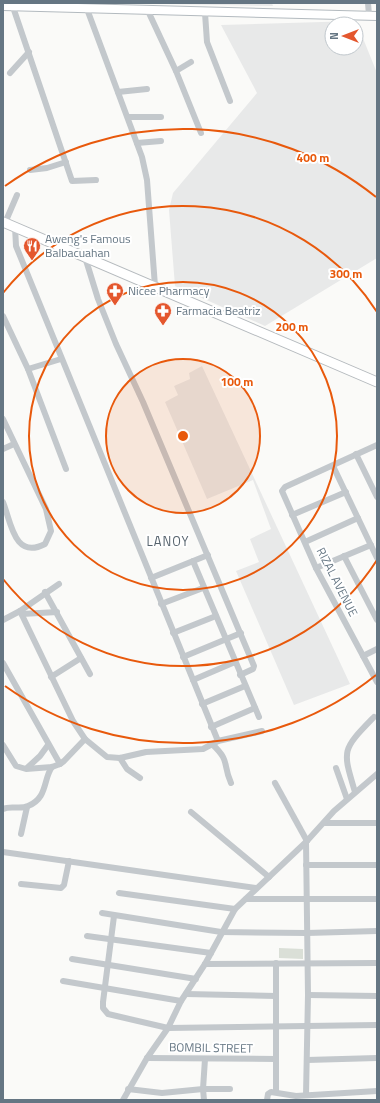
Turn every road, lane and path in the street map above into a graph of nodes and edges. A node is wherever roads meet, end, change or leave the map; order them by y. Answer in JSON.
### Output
{"nodes":[{"id":1,"x":368,"y":3,"type":"edge"},
{"id":2,"x":3,"y":6,"type":"edge"},
{"id":3,"x":13,"y":7,"type":"junction"},
{"id":4,"x":87,"y":9,"type":"junction"},
{"id":5,"x":148,"y":11,"type":"junction"},
{"id":6,"x":205,"y":12,"type":"junction"},
{"id":7,"x":373,"y":15,"type":"edge"},
{"id":8,"x":29,"y":52,"type":"junction"},
{"id":9,"x":191,"y":62,"type":"dead end"},
{"id":10,"x":176,"y":71,"type":"junction"},
{"id":11,"x":10,"y":73,"type":"dead end"},
{"id":12,"x":147,"y":89,"type":"dead end"},
{"id":13,"x":118,"y":92,"type":"junction"},
{"id":14,"x":230,"y":101,"type":"dead end"},
{"id":15,"x":128,"y":117,"type":"junction"},
{"id":16,"x":161,"y":117,"type":"dead end"},
{"id":17,"x":201,"y":133,"type":"dead end"},
{"id":18,"x":160,"y":141,"type":"dead end"},
{"id":19,"x":137,"y":143,"type":"junction"},
{"id":20,"x":66,"y":162,"type":"junction"},
{"id":21,"x":30,"y":170,"type":"dead end"},
{"id":22,"x":96,"y":180,"type":"dead end"},
{"id":23,"x":17,"y":195,"type":"dead end"},
{"id":24,"x":4,"y":222,"type":"edge"},
{"id":25,"x":15,"y":227,"type":"junction"},
{"id":26,"x":85,"y":258,"type":"junction"},
{"id":27,"x":155,"y":286,"type":"junction"},
{"id":28,"x":3,"y":316,"type":"edge"},
{"id":29,"x":61,"y":359,"type":"junction"},
{"id":30,"x":28,"y":369,"type":"junction"},
{"id":31,"x":377,"y":382,"type":"edge"},
{"id":32,"x":3,"y":419,"type":"edge"},
{"id":33,"x":14,"y":444,"type":"junction"},
{"id":34,"x":377,"y":445,"type":"edge"},
{"id":35,"x":3,"y":449,"type":"edge"},
{"id":36,"x":356,"y":454,"type":"junction"},
{"id":37,"x":333,"y":466,"type":"junction"},
{"id":38,"x":66,"y":469,"type":"dead end"},
{"id":39,"x":346,"y":492,"type":"junction"},
{"id":40,"x":377,"y":497,"type":"edge"},
{"id":41,"x":3,"y":502,"type":"edge"},
{"id":42,"x":292,"y":515,"type":"junction"},
{"id":43,"x":358,"y":518,"type":"junction"},
{"id":44,"x":305,"y":542,"type":"junction"},
{"id":45,"x":371,"y":545,"type":"junction"},
{"id":46,"x":208,"y":555,"type":"junction"},
{"id":47,"x":344,"y":556,"type":"junction"},
{"id":48,"x":377,"y":558,"type":"edge"},
{"id":49,"x":193,"y":561,"type":"junction"},
{"id":50,"x":316,"y":568,"type":"junction"},
{"id":51,"x":151,"y":578,"type":"junction"},
{"id":52,"x":59,"y":584,"type":"dead end"},
{"id":53,"x":203,"y":588,"type":"junction"},
{"id":54,"x":45,"y":592,"type":"junction"},
{"id":55,"x":161,"y":604,"type":"junction"},
{"id":56,"x":57,"y":612,"type":"junction"},
{"id":57,"x":21,"y":613,"type":"junction"},
{"id":58,"x":216,"y":616,"type":"junction"},
{"id":59,"x":3,"y":620,"type":"edge"},
{"id":60,"x":377,"y":620,"type":"edge"},
{"id":61,"x":241,"y":633,"type":"junction"},
{"id":62,"x":173,"y":634,"type":"junction"},
{"id":63,"x":226,"y":639,"type":"junction"},
{"id":64,"x":377,"y":649,"type":"edge"},
{"id":65,"x":363,"y":656,"type":"junction"},
{"id":66,"x":183,"y":657,"type":"junction"},
{"id":67,"x":81,"y":658,"type":"junction"},
{"id":68,"x":235,"y":662,"type":"junction"},
{"id":69,"x":3,"y":663,"type":"edge"},
{"id":70,"x":90,"y":674,"type":"dead end"},
{"id":71,"x":240,"y":675,"type":"junction"},
{"id":72,"x":51,"y":677,"type":"junction"},
{"id":73,"x":193,"y":680,"type":"junction"},
{"id":74,"x":377,"y":682,"type":"edge"},
{"id":75,"x":245,"y":686,"type":"junction"},
{"id":76,"x":202,"y":704,"type":"junction"},
{"id":77,"x":255,"y":708,"type":"junction"},
{"id":78,"x":259,"y":717,"type":"dead end"},
{"id":79,"x":374,"y":717,"type":"dead end"},
{"id":80,"x":211,"y":726,"type":"junction"},
{"id":81,"x":262,"y":731,"type":"dead end"},
{"id":82,"x":85,"y":739,"type":"junction"},
{"id":83,"x":215,"y":743,"type":"junction"},
{"id":84,"x":3,"y":745,"type":"edge"},
{"id":85,"x":48,"y":745,"type":"junction"},
{"id":86,"x":120,"y":758,"type":"junction"},
{"id":87,"x":60,"y":764,"type":"junction"},
{"id":88,"x":52,"y":766,"type":"junction"},
{"id":89,"x":336,"y":768,"type":"dead end"},
{"id":90,"x":26,"y":769,"type":"junction"},
{"id":91,"x":377,"y":774,"type":"edge"},
{"id":92,"x":140,"y":778,"type":"dead end"},
{"id":93,"x":231,"y":783,"type":"dead end"},
{"id":94,"x":275,"y":783,"type":"dead end"},
{"id":95,"x":355,"y":792,"type":"junction"},
{"id":96,"x":347,"y":799,"type":"junction"},
{"id":97,"x":27,"y":807,"type":"junction"},
{"id":98,"x":3,"y":809,"type":"edge"},
{"id":99,"x":191,"y":812,"type":"dead end"},
{"id":100,"x":325,"y":823,"type":"junction"},
{"id":101,"x":377,"y":823,"type":"edge"},
{"id":102,"x":21,"y":834,"type":"dead end"},
{"id":103,"x":307,"y":841,"type":"junction"},
{"id":104,"x":3,"y":852,"type":"edge"},
{"id":105,"x":69,"y":861,"type":"junction"},
{"id":106,"x":306,"y":865,"type":"junction"},
{"id":107,"x":377,"y":865,"type":"edge"},
{"id":108,"x":269,"y":877,"type":"junction"},
{"id":109,"x":21,"y":884,"type":"dead end"},
{"id":110,"x":256,"y":888,"type":"junction"},
{"id":111,"x":119,"y":893,"type":"dead end"},
{"id":112,"x":246,"y":899,"type":"junction"},
{"id":113,"x":377,"y":899,"type":"edge"},
{"id":114,"x":306,"y":900,"type":"junction"},
{"id":115,"x":235,"y":909,"type":"junction"},
{"id":116,"x":102,"y":914,"type":"dead end"},
{"id":117,"x":114,"y":916,"type":"junction"},
{"id":118,"x":377,"y":931,"type":"edge"},
{"id":119,"x":221,"y":932,"type":"junction"},
{"id":120,"x":307,"y":933,"type":"junction"},
{"id":121,"x":87,"y":936,"type":"dead end"},
{"id":122,"x":112,"y":939,"type":"junction"},
{"id":123,"x":211,"y":953,"type":"junction"},
{"id":124,"x":72,"y":959,"type":"dead end"},
{"id":125,"x":276,"y":963,"type":"junction"},
{"id":126,"x":308,"y":963,"type":"junction"},
{"id":127,"x":377,"y":963,"type":"edge"},
{"id":128,"x":204,"y":964,"type":"junction"},
{"id":129,"x":108,"y":965,"type":"junction"},
{"id":130,"x":196,"y":979,"type":"junction"},
{"id":131,"x":63,"y":981,"type":"dead end"},
{"id":132,"x":105,"y":988,"type":"junction"},
{"id":133,"x":186,"y":994,"type":"junction"},
{"id":134,"x":308,"y":995,"type":"junction"},
{"id":135,"x":276,"y":996,"type":"junction"},
{"id":136,"x":377,"y":996,"type":"edge"},
{"id":137,"x":181,"y":1001,"type":"junction"},
{"id":138,"x":377,"y":1025,"type":"edge"},
{"id":139,"x":276,"y":1026,"type":"junction"},
{"id":140,"x":308,"y":1026,"type":"junction"},
{"id":141,"x":168,"y":1028,"type":"junction"},
{"id":142,"x":147,"y":1058,"type":"junction"},
{"id":143,"x":377,"y":1058,"type":"edge"},
{"id":144,"x":205,"y":1059,"type":"junction"},
{"id":145,"x":276,"y":1059,"type":"junction"},
{"id":146,"x":307,"y":1060,"type":"junction"},
{"id":147,"x":128,"y":1089,"type":"junction"},
{"id":148,"x":203,"y":1089,"type":"junction"},
{"id":149,"x":230,"y":1089,"type":"dead end"},
{"id":150,"x":377,"y":1091,"type":"edge"},
{"id":151,"x":276,"y":1092,"type":"junction"},
{"id":152,"x":354,"y":1092,"type":"junction"},
{"id":153,"x":306,"y":1095,"type":"junction"},
{"id":154,"x":326,"y":1097,"type":"edge"},
{"id":155,"x":296,"y":1098,"type":"edge"},
{"id":156,"x":123,"y":1100,"type":"edge"},
{"id":157,"x":204,"y":1100,"type":"edge"},
{"id":158,"x":267,"y":1100,"type":"edge"},
{"id":159,"x":355,"y":1100,"type":"edge"}],
"edges":[{"from":1,"to":7,"type":"street"},
{"from":2,"to":3,"type":"street"},
{"from":3,"to":4,"type":"street"},
{"from":3,"to":8,"type":"street"},
{"from":4,"to":5,"type":"street"},
{"from":4,"to":13,"type":"street"},
{"from":5,"to":6,"type":"street"},
{"from":5,"to":10,"type":"street"},
{"from":6,"to":7,"type":"street"},
{"from":6,"to":14,"type":"street"},
{"from":8,"to":11,"type":"street"},
{"from":8,"to":20,"type":"street"},
{"from":9,"to":10,"type":"street"},
{"from":10,"to":17,"type":"street"},
{"from":12,"to":13,"type":"street"},
{"from":13,"to":15,"type":"street"},
{"from":15,"to":16,"type":"street"},
{"from":15,"to":19,"type":"street"},
{"from":18,"to":19,"type":"street"},
{"from":19,"to":27,"type":"street"},
{"from":20,"to":21,"type":"street"},
{"from":20,"to":22,"type":"street"},
{"from":23,"to":24,"type":"street"},
{"from":24,"to":25,"type":"main road"},
{"from":25,"to":26,"type":"main road"},
{"from":25,"to":29,"type":"street"},
{"from":26,"to":27,"type":"main road"},
{"from":26,"to":46,"type":"street"},
{"from":27,"to":31,"type":"main road"},
{"from":28,"to":30,"type":"street"},
{"from":29,"to":30,"type":"street"},
{"from":29,"to":51,"type":"street"},
{"from":30,"to":38,"type":"street"},
{"from":32,"to":33,"type":"street"},
{"from":33,"to":35,"type":"street"},
{"from":33,"to":41,"type":"street"},
{"from":34,"to":36,"type":"street"},
{"from":36,"to":37,"type":"street"},
{"from":36,"to":40,"type":"street"},
{"from":37,"to":39,"type":"street"},
{"from":37,"to":42,"type":"street","name":"RIZAL AVENUE"},
{"from":39,"to":42,"type":"street"},
{"from":39,"to":43,"type":"street"},
{"from":42,"to":44,"type":"street","name":"RIZAL AVENUE"},
{"from":43,"to":44,"type":"street"},
{"from":43,"to":45,"type":"street"},
{"from":44,"to":50,"type":"street","name":"RIZAL AVENUE"},
{"from":45,"to":47,"type":"street"},
{"from":45,"to":48,"type":"street"},
{"from":46,"to":49,"type":"street"},
{"from":46,"to":61,"type":"street"},
{"from":47,"to":50,"type":"street"},
{"from":47,"to":60,"type":"street"},
{"from":49,"to":51,"type":"street"},
{"from":49,"to":53,"type":"street"},
{"from":50,"to":65,"type":"street","name":"RIZAL AVENUE"},
{"from":51,"to":55,"type":"street"},
{"from":52,"to":54,"type":"street"},
{"from":53,"to":55,"type":"street"},
{"from":53,"to":58,"type":"street"},
{"from":54,"to":56,"type":"street"},
{"from":54,"to":57,"type":"street"},
{"from":55,"to":62,"type":"street"},
{"from":56,"to":57,"type":"street"},
{"from":56,"to":67,"type":"street"},
{"from":57,"to":59,"type":"street"},
{"from":57,"to":72,"type":"street"},
{"from":58,"to":62,"type":"street"},
{"from":58,"to":63,"type":"street"},
{"from":61,"to":63,"type":"street"},
{"from":61,"to":71,"type":"street"},
{"from":62,"to":66,"type":"street"},
{"from":63,"to":66,"type":"street"},
{"from":63,"to":68,"type":"street"},
{"from":64,"to":65,"type":"street"},
{"from":65,"to":74,"type":"street","name":"RIZAL AVENUE"},
{"from":66,"to":73,"type":"street"},
{"from":67,"to":70,"type":"street"},
{"from":67,"to":72,"type":"street"},
{"from":68,"to":71,"type":"street"},
{"from":68,"to":73,"type":"street"},
{"from":69,"to":85,"type":"street"},
{"from":71,"to":75,"type":"street"},
{"from":72,"to":82,"type":"street"},
{"from":73,"to":76,"type":"street"},
{"from":75,"to":76,"type":"street"},
{"from":75,"to":77,"type":"street"},
{"from":76,"to":80,"type":"street"},
{"from":77,"to":78,"type":"street"},
{"from":77,"to":80,"type":"street"},
{"from":79,"to":95,"type":"street"},
{"from":80,"to":83,"type":"street"},
{"from":81,"to":83,"type":"street"},
{"from":82,"to":86,"type":"street"},
{"from":82,"to":87,"type":"street"},
{"from":83,"to":86,"type":"street"},
{"from":83,"to":93,"type":"street"},
{"from":84,"to":90,"type":"street"},
{"from":85,"to":87,"type":"street"},
{"from":85,"to":90,"type":"street"},
{"from":86,"to":92,"type":"street"},
{"from":87,"to":88,"type":"street"},
{"from":88,"to":90,"type":"street"},
{"from":88,"to":97,"type":"street"},
{"from":89,"to":96,"type":"street"},
{"from":91,"to":95,"type":"street"},
{"from":94,"to":103,"type":"street"},
{"from":95,"to":96,"type":"street"},
{"from":96,"to":100,"type":"street"},
{"from":97,"to":98,"type":"street"},
{"from":97,"to":102,"type":"street"},
{"from":99,"to":108,"type":"street"},
{"from":100,"to":101,"type":"street"},
{"from":100,"to":103,"type":"street"},
{"from":103,"to":106,"type":"street"},
{"from":103,"to":108,"type":"street"},
{"from":104,"to":105,"type":"street"},
{"from":105,"to":109,"type":"street"},
{"from":105,"to":110,"type":"street"},
{"from":106,"to":107,"type":"street"},
{"from":106,"to":114,"type":"street"},
{"from":108,"to":110,"type":"street"},
{"from":110,"to":112,"type":"street"},
{"from":111,"to":115,"type":"street"},
{"from":112,"to":114,"type":"street"},
{"from":112,"to":115,"type":"street"},
{"from":113,"to":114,"type":"street"},
{"from":114,"to":120,"type":"street"},
{"from":115,"to":119,"type":"street"},
{"from":116,"to":117,"type":"street"},
{"from":117,"to":119,"type":"street"},
{"from":117,"to":122,"type":"street"},
{"from":118,"to":120,"type":"street"},
{"from":119,"to":120,"type":"street"},
{"from":119,"to":123,"type":"street"},
{"from":120,"to":126,"type":"street"},
{"from":121,"to":122,"type":"street"},
{"from":122,"to":123,"type":"street"},
{"from":122,"to":129,"type":"street"},
{"from":123,"to":128,"type":"street"},
{"from":124,"to":129,"type":"street"},
{"from":125,"to":126,"type":"street"},
{"from":125,"to":128,"type":"street"},
{"from":125,"to":135,"type":"street"},
{"from":126,"to":127,"type":"street"},
{"from":126,"to":134,"type":"street"},
{"from":128,"to":130,"type":"street"},
{"from":129,"to":130,"type":"street"},
{"from":129,"to":132,"type":"street"},
{"from":130,"to":133,"type":"street"},
{"from":131,"to":132,"type":"street"},
{"from":132,"to":137,"type":"street"},
{"from":132,"to":141,"type":"street"},
{"from":133,"to":135,"type":"street"},
{"from":133,"to":137,"type":"street"},
{"from":134,"to":136,"type":"street"},
{"from":134,"to":140,"type":"street"},
{"from":135,"to":139,"type":"street"},
{"from":137,"to":141,"type":"street"},
{"from":138,"to":140,"type":"street"},
{"from":139,"to":140,"type":"street"},
{"from":139,"to":141,"type":"street"},
{"from":139,"to":145,"type":"street"},
{"from":140,"to":146,"type":"street"},
{"from":141,"to":142,"type":"street"},
{"from":142,"to":144,"type":"street","name":"BOMBIL STREET"},
{"from":142,"to":147,"type":"street"},
{"from":143,"to":146,"type":"street"},
{"from":144,"to":145,"type":"street","name":"BOMBIL STREET"},
{"from":144,"to":148,"type":"street"},
{"from":145,"to":151,"type":"street"},
{"from":146,"to":153,"type":"street"},
{"from":147,"to":148,"type":"street"},
{"from":147,"to":156,"type":"street"},
{"from":148,"to":149,"type":"street"},
{"from":148,"to":157,"type":"street"},
{"from":150,"to":152,"type":"street"},
{"from":151,"to":155,"type":"street"},
{"from":151,"to":158,"type":"street"},
{"from":152,"to":154,"type":"street"},
{"from":152,"to":159,"type":"street"},
{"from":153,"to":154,"type":"street"},
{"from":153,"to":155,"type":"street"}]}
